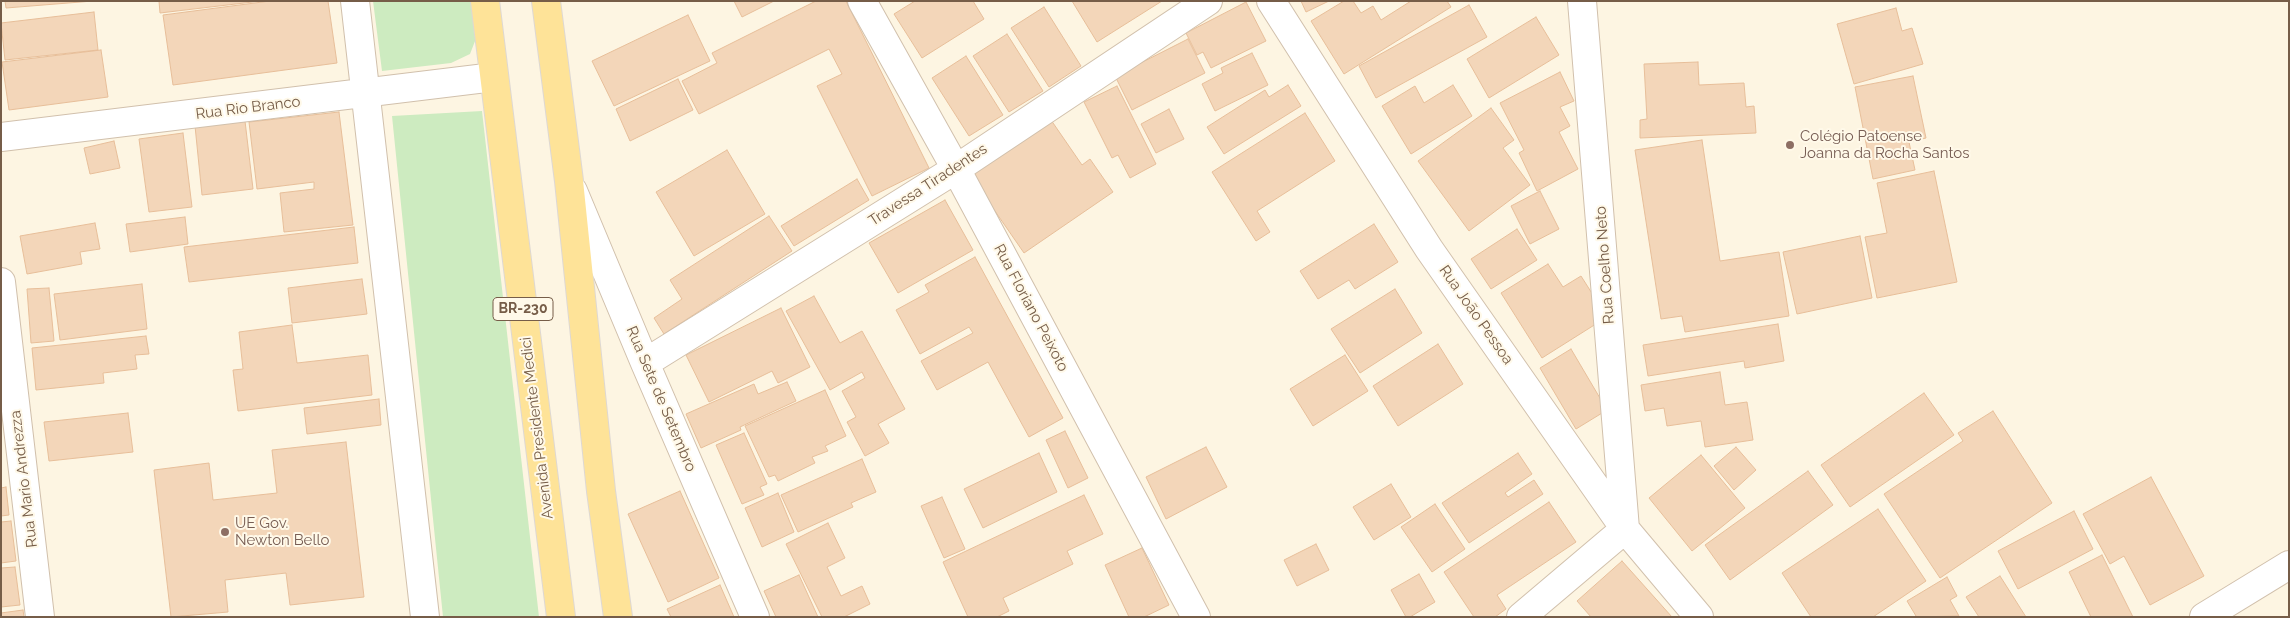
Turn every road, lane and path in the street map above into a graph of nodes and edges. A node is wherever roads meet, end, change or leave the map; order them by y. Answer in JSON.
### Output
{"nodes":[{"id":1,"x":355,"y":1,"type":"edge"},
{"id":2,"x":485,"y":1,"type":"edge"},
{"id":3,"x":546,"y":1,"type":"edge"},
{"id":4,"x":862,"y":1,"type":"edge"},
{"id":5,"x":1208,"y":1,"type":"edge"},
{"id":6,"x":1271,"y":1,"type":"edge"},
{"id":7,"x":1582,"y":1,"type":"edge"},
{"id":8,"x":494,"y":77,"type":"junction"},
{"id":9,"x":364,"y":94,"type":"junction"},
{"id":10,"x":1,"y":137,"type":"edge"},
{"id":11,"x":956,"y":169,"type":"junction"},
{"id":12,"x":569,"y":181,"type":"junction"},
{"id":13,"x":1,"y":282,"type":"edge"},
{"id":14,"x":645,"y":364,"type":"junction"},
{"id":15,"x":1625,"y":530,"type":"junction"},
{"id":16,"x":2289,"y":565,"type":"edge"},
{"id":17,"x":40,"y":617,"type":"edge"},
{"id":18,"x":425,"y":617,"type":"edge"},
{"id":19,"x":561,"y":617,"type":"edge"},
{"id":20,"x":618,"y":617,"type":"edge"},
{"id":21,"x":755,"y":617,"type":"edge"},
{"id":22,"x":1196,"y":617,"type":"edge"},
{"id":23,"x":1521,"y":617,"type":"edge"},
{"id":24,"x":1699,"y":617,"type":"edge"},
{"id":25,"x":2204,"y":617,"type":"edge"}],
"edges":[{"from":1,"to":9,"type":"street"},
{"from":2,"to":8,"type":"main road","name":"Avenida Presidente Medici","number":"BR-230"},
{"from":3,"to":12,"type":"main road"},
{"from":4,"to":11,"type":"street","name":"Rua Floriano Peixoto"},
{"from":5,"to":11,"type":"street","name":"Travessa Tiradentes"},
{"from":6,"to":15,"type":"street","name":"Rua João Pessoa"},
{"from":7,"to":15,"type":"street","name":"Rua Coelho Neto"},
{"from":8,"to":9,"type":"street","name":"Rua Rio Branco"},
{"from":8,"to":19,"type":"main road","name":"Avenida Presidente Medici","number":"BR-230"},
{"from":9,"to":10,"type":"street","name":"Rua Rio Branco"},
{"from":9,"to":18,"type":"street"},
{"from":11,"to":14,"type":"street","name":"Travessa Tiradentes"},
{"from":11,"to":22,"type":"street","name":"Rua Floriano Peixoto"},
{"from":12,"to":14,"type":"street","name":"Rua Sete de Setembro"},
{"from":12,"to":20,"type":"main road"},
{"from":13,"to":17,"type":"street","name":"Rua Mario Andrezza"},
{"from":14,"to":21,"type":"street","name":"Rua Sete de Setembro"},
{"from":15,"to":23,"type":"street"},
{"from":15,"to":24,"type":"street","name":"Rua João Pessoa"},
{"from":16,"to":25,"type":"street"}]}
